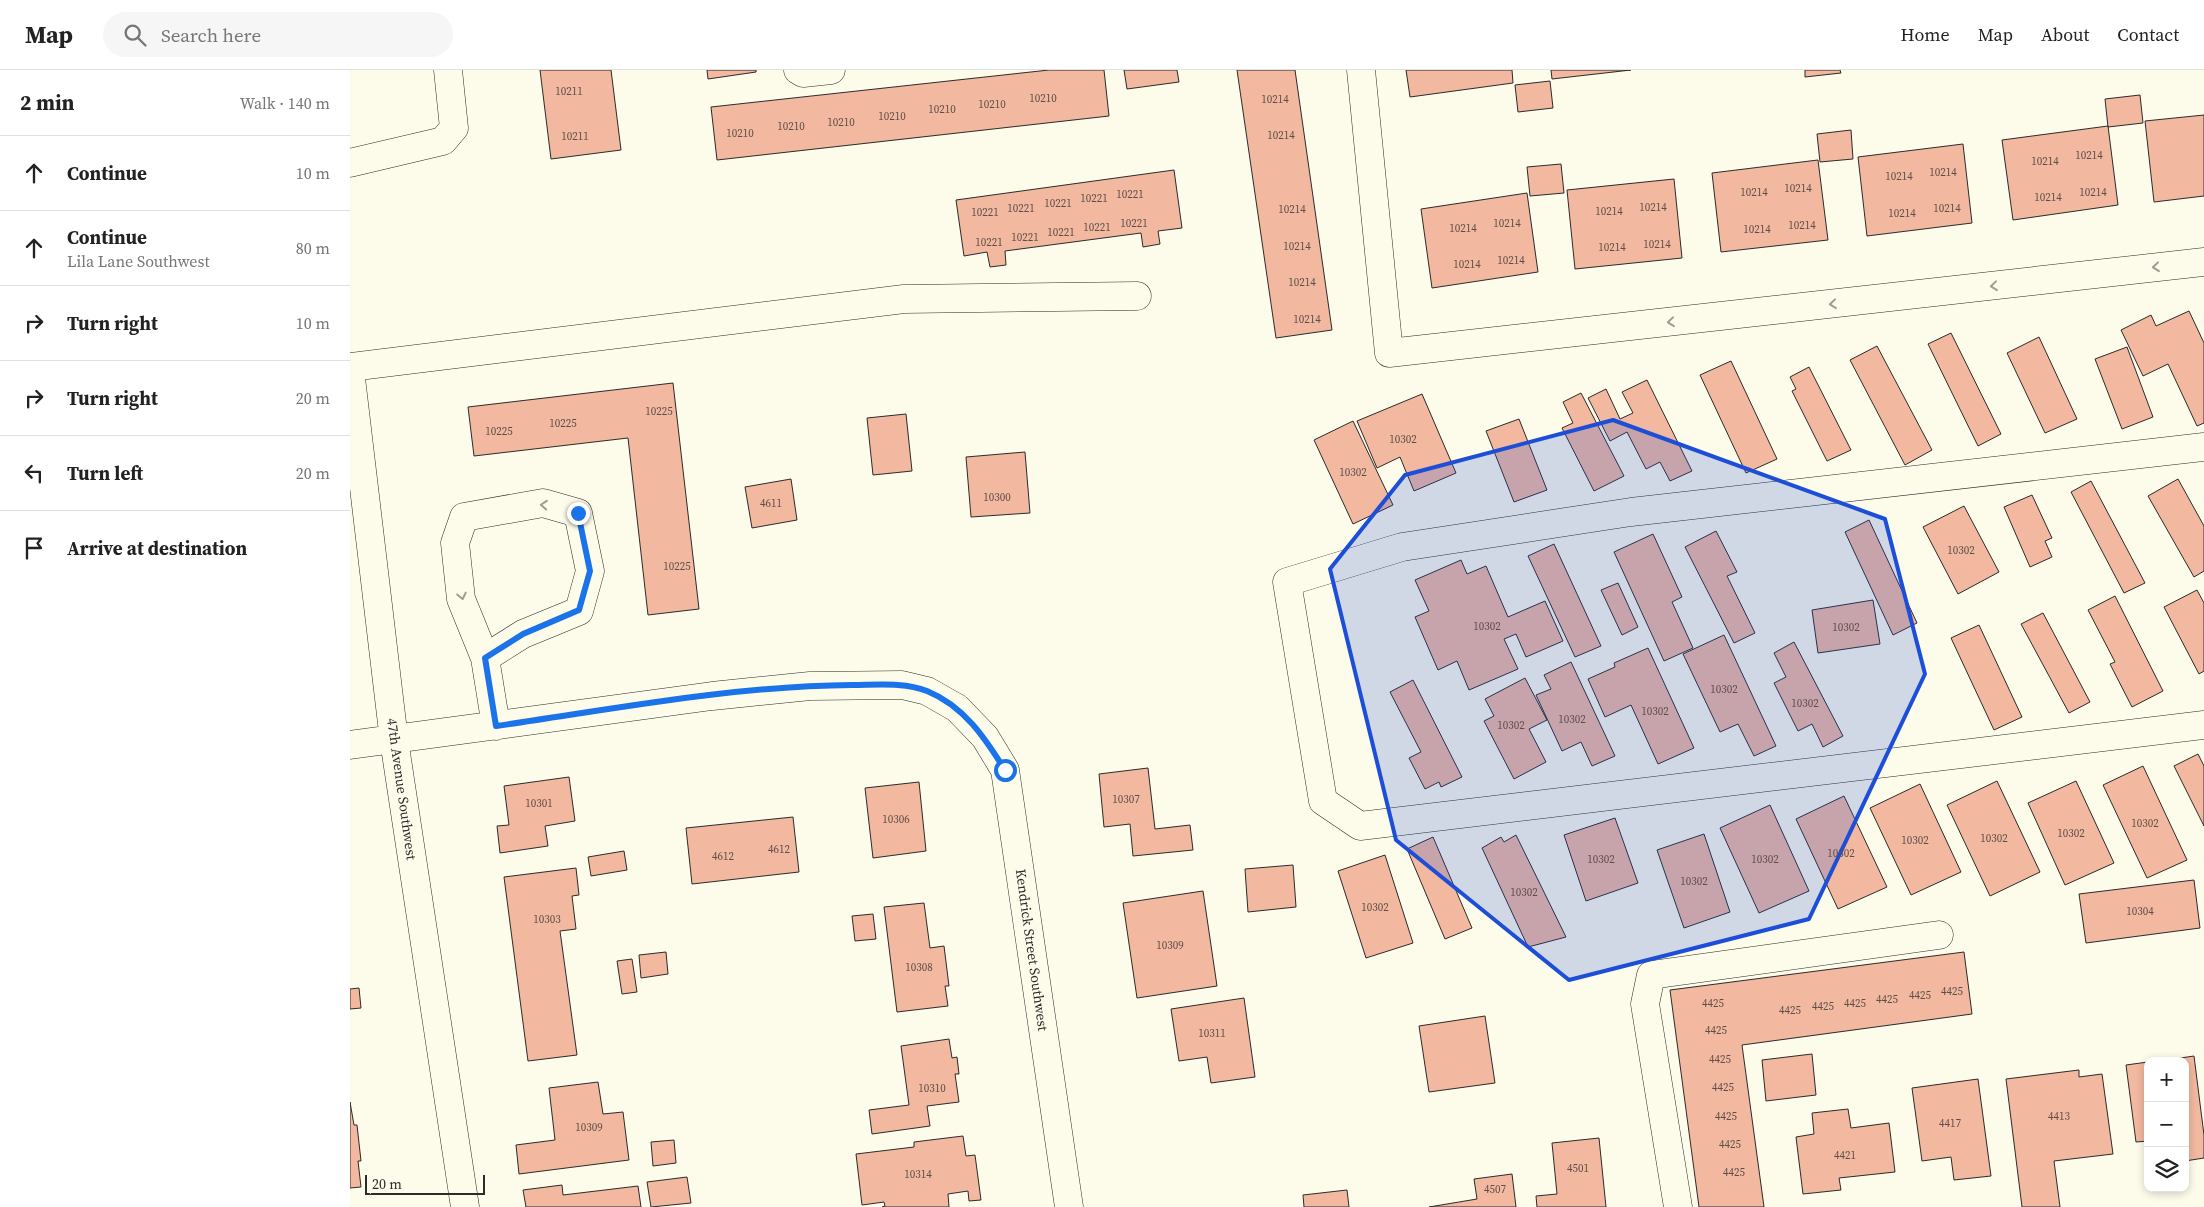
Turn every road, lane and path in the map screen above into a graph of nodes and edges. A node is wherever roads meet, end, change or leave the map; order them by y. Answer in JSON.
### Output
{"nodes":[{"id":1,"x":448,"y":70,"type":"edge"},
{"id":2,"x":798,"y":70,"type":"edge"},
{"id":3,"x":832,"y":70,"type":"edge"},
{"id":4,"x":1361,"y":70,"type":"edge"},
{"id":5,"x":350,"y":163,"type":"edge"},
{"id":6,"x":2204,"y":262,"type":"edge"},
{"id":7,"x":1137,"y":296,"type":"dead end"},
{"id":8,"x":350,"y":369,"type":"edge"},
{"id":9,"x":2204,"y":447,"type":"edge"},
{"id":10,"x":485,"y":658,"type":"junction"},
{"id":11,"x":2204,"y":725,"type":"edge"},
{"id":12,"x":496,"y":726,"type":"junction"},
{"id":13,"x":394,"y":740,"type":"junction"},
{"id":14,"x":350,"y":745,"type":"edge"},
{"id":15,"x":1939,"y":934,"type":"dead end"},
{"id":16,"x":465,"y":1207,"type":"edge"},
{"id":17,"x":1069,"y":1207,"type":"edge"},
{"id":18,"x":1678,"y":1207,"type":"edge"}],
"edges":[{"from":1,"to":5,"type":"street"},
{"from":2,"to":3,"type":"street"},
{"from":6,"to":4,"type":"street","one_way":true},
{"from":7,"to":8,"type":"street"},
{"from":8,"to":13,"type":"street","name":"47th Avenue Southwest"},
{"from":9,"to":11,"type":"street"},
{"from":10,"to":10,"type":"street","one_way":true},
{"from":10,"to":12,"type":"street"},
{"from":12,"to":13,"type":"street","name":"Kendrick Street Southwest"},
{"from":12,"to":17,"type":"street","name":"Kendrick Street Southwest"},
{"from":13,"to":14,"type":"street","name":"Kendrick Street Southwest"},
{"from":13,"to":16,"type":"street","name":"47th Avenue Southwest"},
{"from":15,"to":18,"type":"street"}]}
